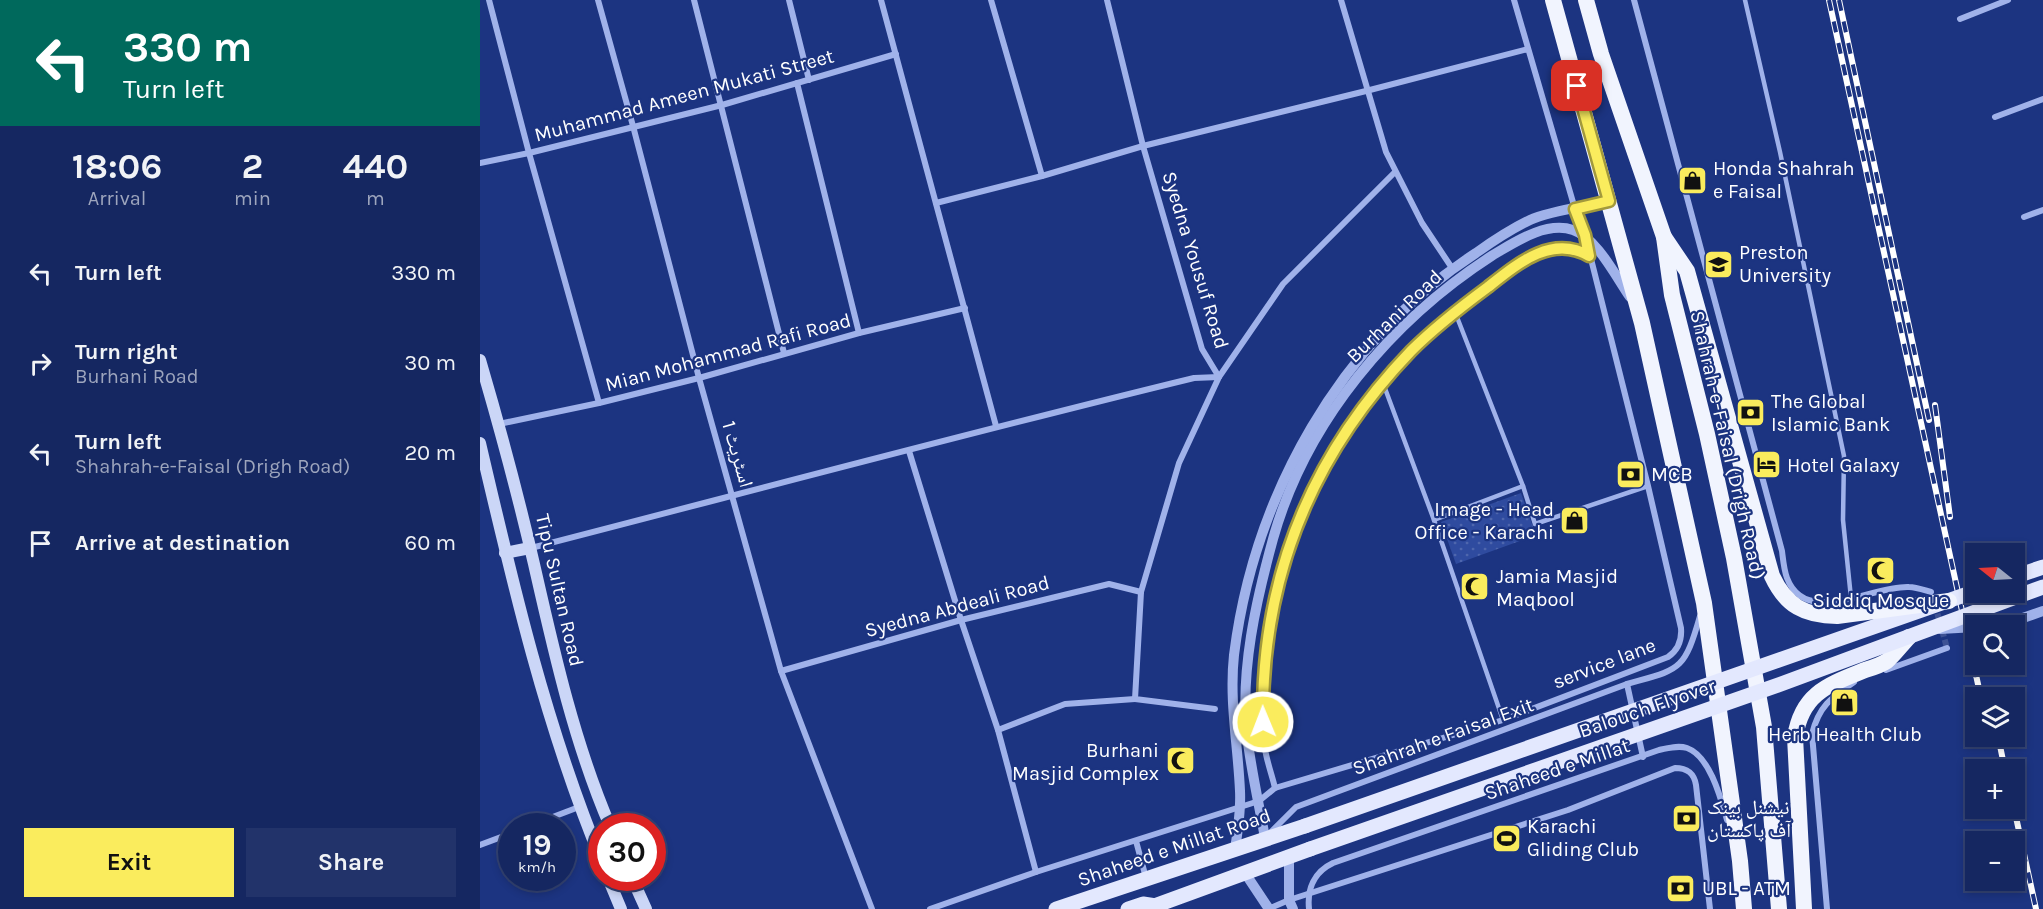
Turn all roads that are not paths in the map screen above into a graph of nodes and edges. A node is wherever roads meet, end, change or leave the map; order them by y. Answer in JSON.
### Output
{"nodes":[{"id":1,"x":489,"y":0,"type":"edge"},
{"id":2,"x":598,"y":0,"type":"edge"},
{"id":3,"x":694,"y":0,"type":"edge"},
{"id":4,"x":789,"y":0,"type":"edge"},
{"id":5,"x":881,"y":0,"type":"edge"},
{"id":6,"x":991,"y":0,"type":"edge"},
{"id":7,"x":1107,"y":0,"type":"edge"},
{"id":8,"x":1341,"y":0,"type":"edge"},
{"id":9,"x":1514,"y":0,"type":"edge"},
{"id":10,"x":1553,"y":0,"type":"edge"},
{"id":11,"x":1586,"y":0,"type":"edge"},
{"id":12,"x":1634,"y":0,"type":"edge"},
{"id":13,"x":1745,"y":0,"type":"edge"},
{"id":14,"x":2008,"y":0,"type":"edge"},
{"id":15,"x":1960,"y":19,"type":"dead end"},
{"id":16,"x":1528,"y":49,"type":"junction"},
{"id":17,"x":896,"y":54,"type":"junction"},
{"id":18,"x":809,"y":80,"type":"junction"},
{"id":19,"x":797,"y":83,"type":"junction"},
{"id":20,"x":1366,"y":91,"type":"junction"},
{"id":21,"x":2043,"y":99,"type":"edge"},
{"id":22,"x":722,"y":105,"type":"junction"},
{"id":23,"x":1995,"y":117,"type":"dead end"},
{"id":24,"x":633,"y":126,"type":"junction"},
{"id":25,"x":1143,"y":146,"type":"junction"},
{"id":26,"x":529,"y":153,"type":"junction"},
{"id":27,"x":480,"y":163,"type":"edge"},
{"id":28,"x":1395,"y":172,"type":"junction"},
{"id":29,"x":1042,"y":176,"type":"junction"},
{"id":30,"x":1609,"y":201,"type":"junction"},
{"id":31,"x":936,"y":203,"type":"junction"},
{"id":32,"x":1575,"y":209,"type":"junction"},
{"id":33,"x":2043,"y":210,"type":"edge"},
{"id":34,"x":2024,"y":217,"type":"dead end"},
{"id":35,"x":1585,"y":235,"type":"junction"},
{"id":36,"x":1664,"y":237,"type":"junction"},
{"id":37,"x":1589,"y":256,"type":"junction"},
{"id":38,"x":1452,"y":268,"type":"junction"},
{"id":39,"x":965,"y":308,"type":"junction"},
{"id":40,"x":1637,"y":308,"type":"junction"},
{"id":41,"x":1455,"y":312,"type":"junction"},
{"id":42,"x":859,"y":333,"type":"junction"},
{"id":43,"x":784,"y":353,"type":"junction"},
{"id":44,"x":480,"y":360,"type":"edge"},
{"id":45,"x":1219,"y":376,"type":"junction"},
{"id":46,"x":699,"y":378,"type":"junction"},
{"id":47,"x":1383,"y":383,"type":"junction"},
{"id":48,"x":599,"y":403,"type":"junction"},
{"id":49,"x":498,"y":424,"type":"junction"},
{"id":50,"x":996,"y":426,"type":"junction"},
{"id":51,"x":480,"y":443,"type":"edge"},
{"id":52,"x":909,"y":451,"type":"junction"},
{"id":53,"x":1523,"y":486,"type":"junction"},
{"id":54,"x":1648,"y":486,"type":"junction"},
{"id":55,"x":733,"y":496,"type":"junction"},
{"id":56,"x":1434,"y":520,"type":"junction"},
{"id":57,"x":530,"y":548,"type":"junction"},
{"id":58,"x":505,"y":553,"type":"junction"},
{"id":59,"x":2043,"y":567,"type":"edge"},
{"id":60,"x":2025,"y":573,"type":"edge"},
{"id":61,"x":2043,"y":587,"type":"edge"},
{"id":62,"x":1141,"y":592,"type":"junction"},
{"id":63,"x":1931,"y":592,"type":"dead end"},
{"id":64,"x":1965,"y":595,"type":"edge"},
{"id":65,"x":1851,"y":598,"type":"junction"},
{"id":66,"x":1949,"y":601,"type":"junction"},
{"id":67,"x":1704,"y":603,"type":"junction"},
{"id":68,"x":2043,"y":611,"type":"edge"},
{"id":69,"x":2025,"y":617,"type":"edge"},
{"id":70,"x":961,"y":620,"type":"junction"},
{"id":71,"x":1965,"y":627,"type":"edge"},
{"id":72,"x":1926,"y":629,"type":"junction"},
{"id":73,"x":1909,"y":637,"type":"junction"},
{"id":74,"x":1947,"y":648,"type":"dead end"},
{"id":75,"x":782,"y":671,"type":"junction"},
{"id":76,"x":1627,"y":684,"type":"junction"},
{"id":77,"x":1136,"y":699,"type":"junction"},
{"id":78,"x":1215,"y":709,"type":"dead end"},
{"id":79,"x":1503,"y":720,"type":"junction"},
{"id":80,"x":998,"y":730,"type":"junction"},
{"id":81,"x":1643,"y":757,"type":"junction"},
{"id":82,"x":1275,"y":789,"type":"junction"},
{"id":83,"x":1258,"y":801,"type":"junction"},
{"id":84,"x":1240,"y":806,"type":"junction"},
{"id":85,"x":579,"y":807,"type":"junction"},
{"id":86,"x":563,"y":813,"type":"edge"},
{"id":87,"x":604,"y":813,"type":"edge"},
{"id":88,"x":1305,"y":826,"type":"joint"},
{"id":89,"x":588,"y":829,"type":"edge"},
{"id":90,"x":498,"y":838,"type":"edge"},
{"id":91,"x":1265,"y":838,"type":"junction"},
{"id":92,"x":1136,"y":841,"type":"junction"},
{"id":93,"x":480,"y":845,"type":"edge"},
{"id":94,"x":1235,"y":849,"type":"junction"},
{"id":95,"x":1289,"y":858,"type":"junction"},
{"id":96,"x":1740,"y":861,"type":"junction"},
{"id":97,"x":1036,"y":872,"type":"junction"},
{"id":98,"x":1245,"y":873,"type":"junction"},
{"id":99,"x":1151,"y":878,"type":"junction"},
{"id":100,"x":613,"y":891,"type":"edge"},
{"id":101,"x":638,"y":891,"type":"edge"},
{"id":102,"x":1309,"y":894,"type":"junction"},
{"id":103,"x":1291,"y":904,"type":"edge"},
{"id":104,"x":1151,"y":907,"type":"edge"},
{"id":105,"x":621,"y":909,"type":"edge"},
{"id":106,"x":646,"y":909,"type":"edge"},
{"id":107,"x":872,"y":909,"type":"edge"},
{"id":108,"x":930,"y":909,"type":"edge"},
{"id":109,"x":1056,"y":909,"type":"edge"},
{"id":110,"x":1083,"y":909,"type":"edge"},
{"id":111,"x":1128,"y":909,"type":"edge"},
{"id":112,"x":1269,"y":909,"type":"edge"},
{"id":113,"x":1309,"y":909,"type":"edge"},
{"id":114,"x":1710,"y":909,"type":"edge"},
{"id":115,"x":1744,"y":909,"type":"edge"},
{"id":116,"x":1779,"y":909,"type":"edge"},
{"id":117,"x":1804,"y":909,"type":"edge"},
{"id":118,"x":1827,"y":909,"type":"edge"}],
"edges":[{"from":1,"to":26,"type":"street"},
{"from":2,"to":24,"type":"street","name":"اسٹریٹ 1"},
{"from":3,"to":22,"type":"street"},
{"from":4,"to":18,"type":"street"},
{"from":5,"to":17,"type":"street"},
{"from":6,"to":29,"type":"street"},
{"from":7,"to":25,"type":"street","name":"Syedna Yousuf Road"},
{"from":8,"to":20,"type":"street"},
{"from":9,"to":16,"type":"street","name":"service lane"},
{"from":10,"to":30,"type":"highway"},
{"from":11,"to":36,"type":"highway","name":"Shahrah-e-Faisal (Drigh Road)"},
{"from":12,"to":65,"type":"street"},
{"from":13,"to":65,"type":"lane"},
{"from":14,"to":15,"type":"street"},
{"from":16,"to":20,"type":"street"},
{"from":16,"to":32,"type":"street","name":"service lane"},
{"from":17,"to":18,"type":"street","name":"Muhammad Ameen Mukati Street"},
{"from":17,"to":31,"type":"street"},
{"from":18,"to":19,"type":"street","name":"Muhammad Ameen Mukati Street"},
{"from":19,"to":22,"type":"street","name":"Muhammad Ameen Mukati Street"},
{"from":19,"to":42,"type":"street"},
{"from":20,"to":25,"type":"street"},
{"from":20,"to":28,"type":"street"},
{"from":21,"to":23,"type":"street"},
{"from":22,"to":24,"type":"street","name":"Muhammad Ameen Mukati Street"},
{"from":22,"to":43,"type":"street"},
{"from":24,"to":26,"type":"street","name":"Muhammad Ameen Mukati Street"},
{"from":24,"to":46,"type":"street","name":"اسٹریٹ 1"},
{"from":25,"to":29,"type":"street"},
{"from":25,"to":45,"type":"street","name":"Syedna Yousuf Road"},
{"from":26,"to":27,"type":"street","name":"Muhammad Ameen Mukati Street"},
{"from":26,"to":48,"type":"street"},
{"from":28,"to":38,"type":"street"},
{"from":28,"to":45,"type":"street"},
{"from":29,"to":31,"type":"street"},
{"from":30,"to":32,"type":"street","name":"Burhani Road"},
{"from":30,"to":40,"type":"highway"},
{"from":31,"to":39,"type":"street"},
{"from":32,"to":35,"type":"street","name":"service lane"},
{"from":32,"to":38,"type":"street","name":"Burhani Road"},
{"from":33,"to":34,"type":"street"},
{"from":35,"to":37,"type":"street","name":"service lane"},
{"from":35,"to":40,"type":"street"},
{"from":35,"to":83,"type":"street","name":"Burhani Road"},
{"from":36,"to":66,"type":"highway","bridge":true},
{"from":36,"to":116,"type":"highway","name":"Shahrah-e-Faisal (Drigh Road)"},
{"from":37,"to":41,"type":"street"},
{"from":37,"to":54,"type":"street","name":"service lane"},
{"from":38,"to":84,"type":"street","name":"Burhani Road"},
{"from":39,"to":42,"type":"street","name":"Mian Mohammad Rafi Road"},
{"from":39,"to":50,"type":"street"},
{"from":40,"to":67,"type":"highway"},
{"from":41,"to":47,"type":"street"},
{"from":41,"to":53,"type":"lane"},
{"from":42,"to":43,"type":"street","name":"Mian Mohammad Rafi Road"},
{"from":43,"to":46,"type":"street","name":"Mian Mohammad Rafi Road"},
{"from":44,"to":49,"type":"main road","name":"Tipu Sultan Road"},
{"from":45,"to":50,"type":"street","name":"Syedna Yousuf Road"},
{"from":45,"to":62,"type":"street"},
{"from":46,"to":48,"type":"street","name":"Mian Mohammad Rafi Road"},
{"from":46,"to":55,"type":"street","name":"اسٹریٹ 1"},
{"from":47,"to":56,"type":"lane"},
{"from":47,"to":82,"type":"street"},
{"from":48,"to":49,"type":"street","name":"Mian Mohammad Rafi Road"},
{"from":49,"to":57,"type":"main road","name":"Tipu Sultan Road"},
{"from":50,"to":52,"type":"street","name":"Syedna Yousuf Road"},
{"from":51,"to":58,"type":"main road"},
{"from":52,"to":55,"type":"street","name":"Syedna Yousuf Road"},
{"from":52,"to":70,"type":"street"},
{"from":53,"to":54,"type":"lane"},
{"from":53,"to":56,"type":"lane"},
{"from":54,"to":79,"type":"street","name":"service lane"},
{"from":55,"to":57,"type":"street","name":"Syedna Yousuf Road"},
{"from":55,"to":75,"type":"street","name":"اسٹریٹ 1"},
{"from":56,"to":79,"type":"lane"},
{"from":57,"to":58,"type":"main road"},
{"from":57,"to":87,"type":"main road","name":"Tipu Sultan Road"},
{"from":58,"to":85,"type":"main road"},
{"from":59,"to":60,"type":"main road"},
{"from":61,"to":72,"type":"main road","name":"Balouch Flyover","bridge":true},
{"from":62,"to":70,"type":"street","name":"Syedna Abdeali Road"},
{"from":62,"to":77,"type":"street"},
{"from":63,"to":65,"type":"street"},
{"from":64,"to":66,"type":"main road","name":"Balouch Flyover","bridge":true},
{"from":66,"to":88,"type":"main road","name":"Balouch Flyover","bridge":true},
{"from":67,"to":76,"type":"street","name":"Shahrah e Faisal Exit"},
{"from":67,"to":96,"type":"highway"},
{"from":68,"to":69,"type":"street"},
{"from":70,"to":75,"type":"street","name":"Syedna Abdeali Road"},
{"from":70,"to":80,"type":"street"},
{"from":71,"to":72,"type":"street","bridge":true},
{"from":72,"to":73,"type":"main road","name":"Balouch Flyover","bridge":true},
{"from":73,"to":95,"type":"main road","name":"Balouch Flyover","bridge":true},
{"from":73,"to":117,"type":"highway"},
{"from":74,"to":118,"type":"street"},
{"from":75,"to":107,"type":"street","name":"اسٹریٹ 1"},
{"from":76,"to":81,"type":"street"},
{"from":76,"to":91,"type":"street","name":"Shahrah e Faisal Exit"},
{"from":77,"to":78,"type":"street"},
{"from":77,"to":80,"type":"street"},
{"from":79,"to":82,"type":"street","name":"service lane"},
{"from":80,"to":97,"type":"street"},
{"from":81,"to":96,"type":"street","name":"Shaheed e Millat"},
{"from":81,"to":102,"type":"street","name":"Shaheed e Millat"},
{"from":82,"to":83,"type":"street","name":"service lane"},
{"from":83,"to":84,"type":"street","name":"service lane"},
{"from":83,"to":91,"type":"street","name":"Burhani Road"},
{"from":84,"to":92,"type":"street","name":"service lane"},
{"from":84,"to":94,"type":"street","name":"Burhani Road"},
{"from":85,"to":86,"type":"street"},
{"from":85,"to":89,"type":"main road"},
{"from":88,"to":91,"type":"main road","name":"Shaheed e Millat Road"},
{"from":90,"to":93,"type":"street"},
{"from":91,"to":94,"type":"main road","name":"Shaheed e Millat Road"},
{"from":92,"to":97,"type":"street","name":"service lane"},
{"from":92,"to":99,"type":"street"},
{"from":94,"to":99,"type":"main road","name":"Shaheed e Millat Road"},
{"from":95,"to":98,"type":"main road","name":"Balouch Flyover"},
{"from":95,"to":103,"type":"street"},
{"from":96,"to":115,"type":"highway"},
{"from":97,"to":108,"type":"street","name":"service lane"},
{"from":98,"to":104,"type":"main road"},
{"from":98,"to":112,"type":"street"},
{"from":99,"to":109,"type":"main road","name":"Shaheed e Millat Road"},
{"from":99,"to":110,"type":"main road"},
{"from":100,"to":105,"type":"main road"},
{"from":101,"to":106,"type":"main road"},
{"from":102,"to":103,"type":"street"},
{"from":102,"to":113,"type":"street"},
{"from":102,"to":114,"type":"street"},
{"from":103,"to":112,"type":"street"},
{"from":104,"to":111,"type":"main road"}]}
